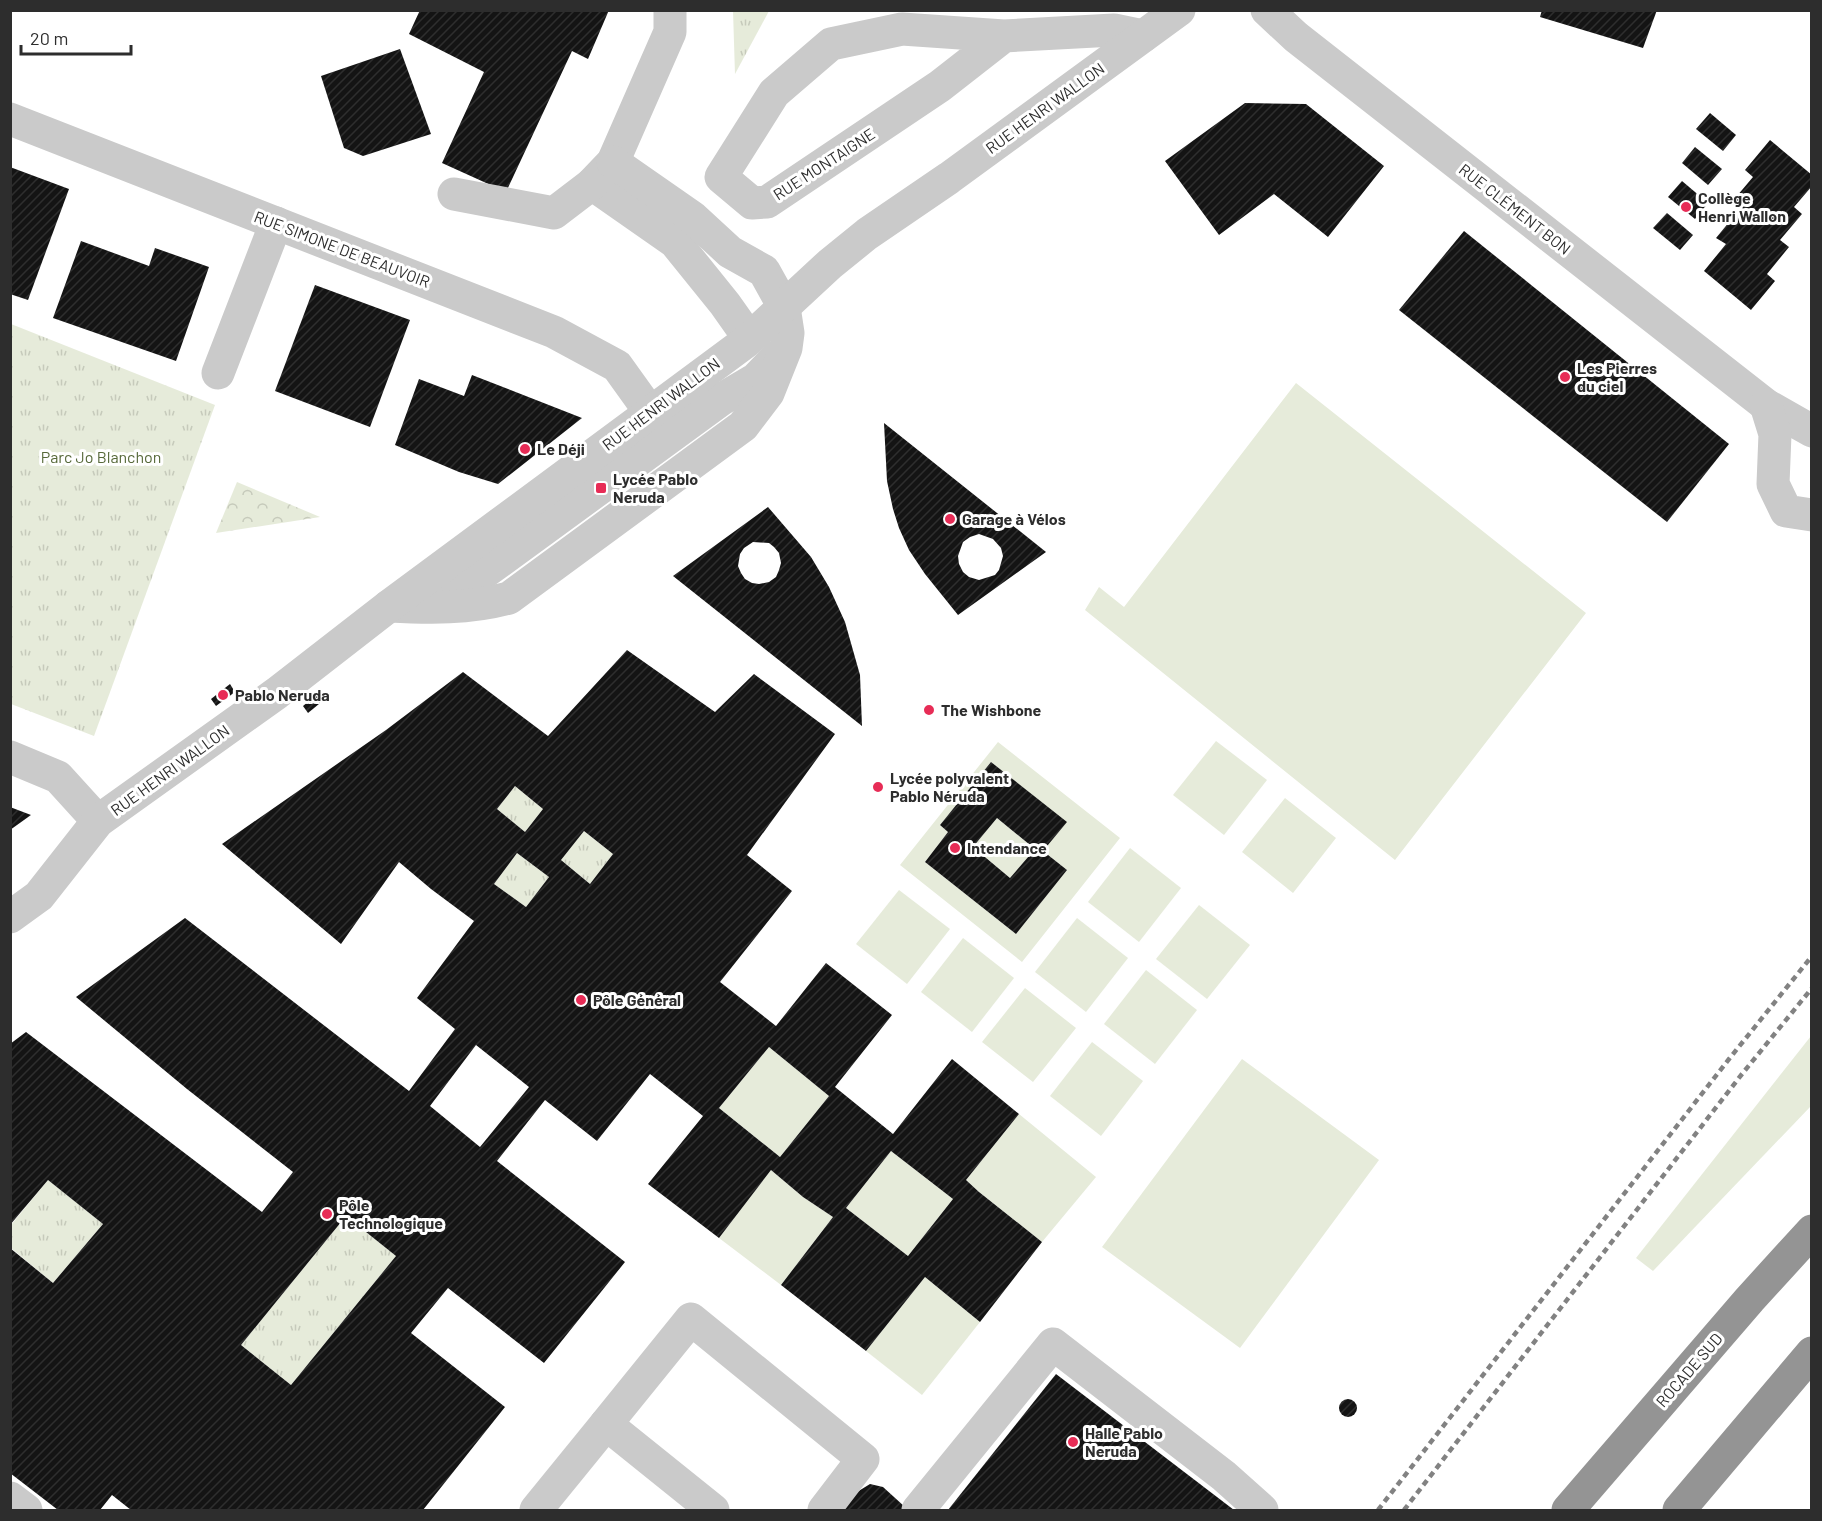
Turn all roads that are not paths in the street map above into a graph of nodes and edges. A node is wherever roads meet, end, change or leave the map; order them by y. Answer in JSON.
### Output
{"nodes":[{"id":1,"x":670,"y":10,"type":"edge"},
{"id":2,"x":1179,"y":10,"type":"edge"},
{"id":3,"x":1267,"y":10,"type":"edge"},
{"id":4,"x":1004,"y":36,"type":"junction"},
{"id":5,"x":1143,"y":36,"type":"junction"},
{"id":6,"x":10,"y":119,"type":"edge"},
{"id":7,"x":603,"y":173,"type":"junction"},
{"id":8,"x":454,"y":194,"type":"dead end"},
{"id":9,"x":276,"y":223,"type":"junction"},
{"id":10,"x":784,"y":307,"type":"junction"},
{"id":11,"x":749,"y":338,"type":"junction"},
{"id":12,"x":218,"y":373,"type":"dead end"},
{"id":13,"x":1766,"y":405,"type":"junction"},
{"id":14,"x":650,"y":412,"type":"junction"},
{"id":15,"x":1812,"y":431,"type":"edge"},
{"id":16,"x":1812,"y":515,"type":"edge"},
{"id":17,"x":389,"y":606,"type":"junction"},
{"id":18,"x":10,"y":757,"type":"edge"},
{"id":19,"x":98,"y":821,"type":"junction"},
{"id":20,"x":10,"y":917,"type":"edge"},
{"id":21,"x":1812,"y":1231,"type":"edge"},
{"id":22,"x":1812,"y":1353,"type":"edge"},
{"id":23,"x":606,"y":1424,"type":"junction"},
{"id":24,"x":10,"y":1498,"type":"edge"},
{"id":25,"x":26,"y":1510,"type":"edge"},
{"id":26,"x":536,"y":1510,"type":"edge"},
{"id":27,"x":713,"y":1510,"type":"edge"},
{"id":28,"x":824,"y":1510,"type":"edge"},
{"id":29,"x":918,"y":1510,"type":"edge"},
{"id":30,"x":1262,"y":1510,"type":"edge"},
{"id":31,"x":1568,"y":1510,"type":"edge"},
{"id":32,"x":1679,"y":1510,"type":"edge"}],
"edges":[{"from":1,"to":7,"type":"street"},
{"from":2,"to":5,"type":"street","name":"RUE HENRI WALLON"},
{"from":3,"to":13,"type":"street","name":"RUE CLÉMENT BON"},
{"from":4,"to":4,"type":"street","name":"RUE MONTAIGNE"},
{"from":4,"to":5,"type":"street","name":"RUE MONTAIGNE"},
{"from":5,"to":10,"type":"street","name":"RUE HENRI WALLON"},
{"from":6,"to":9,"type":"street","name":"RUE SIMONE DE BEAUVOIR"},
{"from":7,"to":8,"type":"street"},
{"from":7,"to":10,"type":"street"},
{"from":7,"to":11,"type":"street"},
{"from":9,"to":12,"type":"street"},
{"from":9,"to":14,"type":"street","name":"RUE SIMONE DE BEAUVOIR"},
{"from":10,"to":11,"type":"street","name":"RUE HENRI WALLON"},
{"from":10,"to":17,"type":"street"},
{"from":11,"to":14,"type":"street","name":"RUE HENRI WALLON"},
{"from":13,"to":15,"type":"street","name":"RUE CLÉMENT BON"},
{"from":13,"to":16,"type":"street"},
{"from":14,"to":17,"type":"street","name":"RUE HENRI WALLON"},
{"from":17,"to":19,"type":"street","name":"RUE HENRI WALLON"},
{"from":18,"to":19,"type":"street"},
{"from":19,"to":20,"type":"street","name":"RUE HENRI WALLON"},
{"from":21,"to":31,"type":"highway","name":"ROCADE SUD"},
{"from":22,"to":32,"type":"highway"},
{"from":23,"to":26,"type":"street"},
{"from":23,"to":27,"type":"street"},
{"from":23,"to":28,"type":"street"},
{"from":24,"to":25,"type":"street"},
{"from":29,"to":30,"type":"street"}]}
